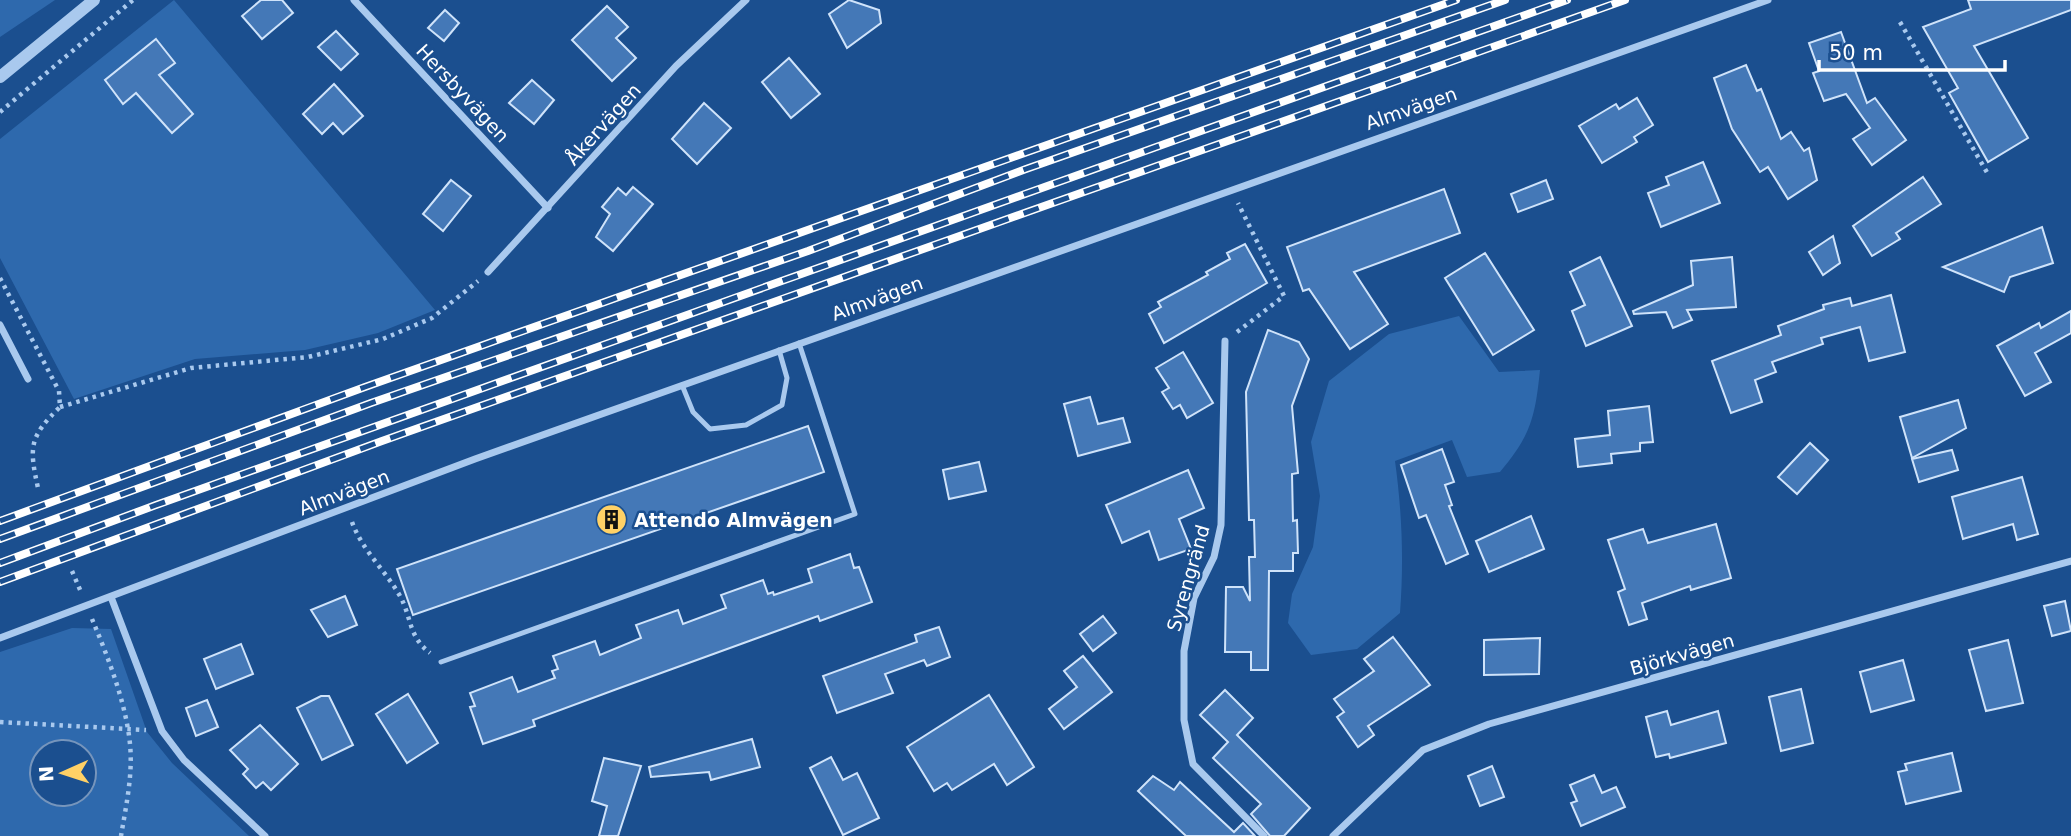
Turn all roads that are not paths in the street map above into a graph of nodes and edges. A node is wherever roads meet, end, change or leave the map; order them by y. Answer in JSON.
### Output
{"nodes":[{"id":1,"x":94,"y":0,"type":"edge"},
{"id":2,"x":354,"y":0,"type":"edge"},
{"id":3,"x":746,"y":0,"type":"edge"},
{"id":4,"x":1769,"y":0,"type":"edge"},
{"id":5,"x":0,"y":77,"type":"edge"},
{"id":6,"x":548,"y":208,"type":"junction"},
{"id":7,"x":488,"y":272,"type":"road end"},
{"id":8,"x":0,"y":325,"type":"edge"},
{"id":9,"x":1225,"y":341,"type":"road end"},
{"id":10,"x":799,"y":343,"type":"junction"},
{"id":11,"x":779,"y":350,"type":"junction"},
{"id":12,"x":28,"y":379,"type":"dead end"},
{"id":13,"x":682,"y":384,"type":"junction"},
{"id":14,"x":2071,"y":561,"type":"edge"},
{"id":15,"x":111,"y":597,"type":"junction"},
{"id":16,"x":0,"y":638,"type":"edge"},
{"id":17,"x":441,"y":662,"type":"dead end"},
{"id":18,"x":265,"y":836,"type":"edge"},
{"id":19,"x":1265,"y":836,"type":"edge"},
{"id":20,"x":1333,"y":836,"type":"edge"}],
"edges":[{"from":1,"to":5,"type":"street"},
{"from":2,"to":6,"type":"street","name":"Hersbyvägen"},
{"from":3,"to":6,"type":"street","name":"Åkervägen"},
{"from":4,"to":10,"type":"street","name":"Almvägen"},
{"from":6,"to":7,"type":"street","name":"Åkervägen"},
{"from":8,"to":12,"type":"street"},
{"from":9,"to":19,"type":"street","name":"Syrengränd"},
{"from":10,"to":11,"type":"street","name":"Almvägen"},
{"from":10,"to":17,"type":"lane"},
{"from":11,"to":13,"type":"street","name":"Almvägen"},
{"from":11,"to":13,"type":"lane"},
{"from":13,"to":15,"type":"street","name":"Almvägen"},
{"from":14,"to":20,"type":"street","name":"Björkvägen"},
{"from":15,"to":16,"type":"street","name":"Almvägen"},
{"from":15,"to":18,"type":"street"}]}
